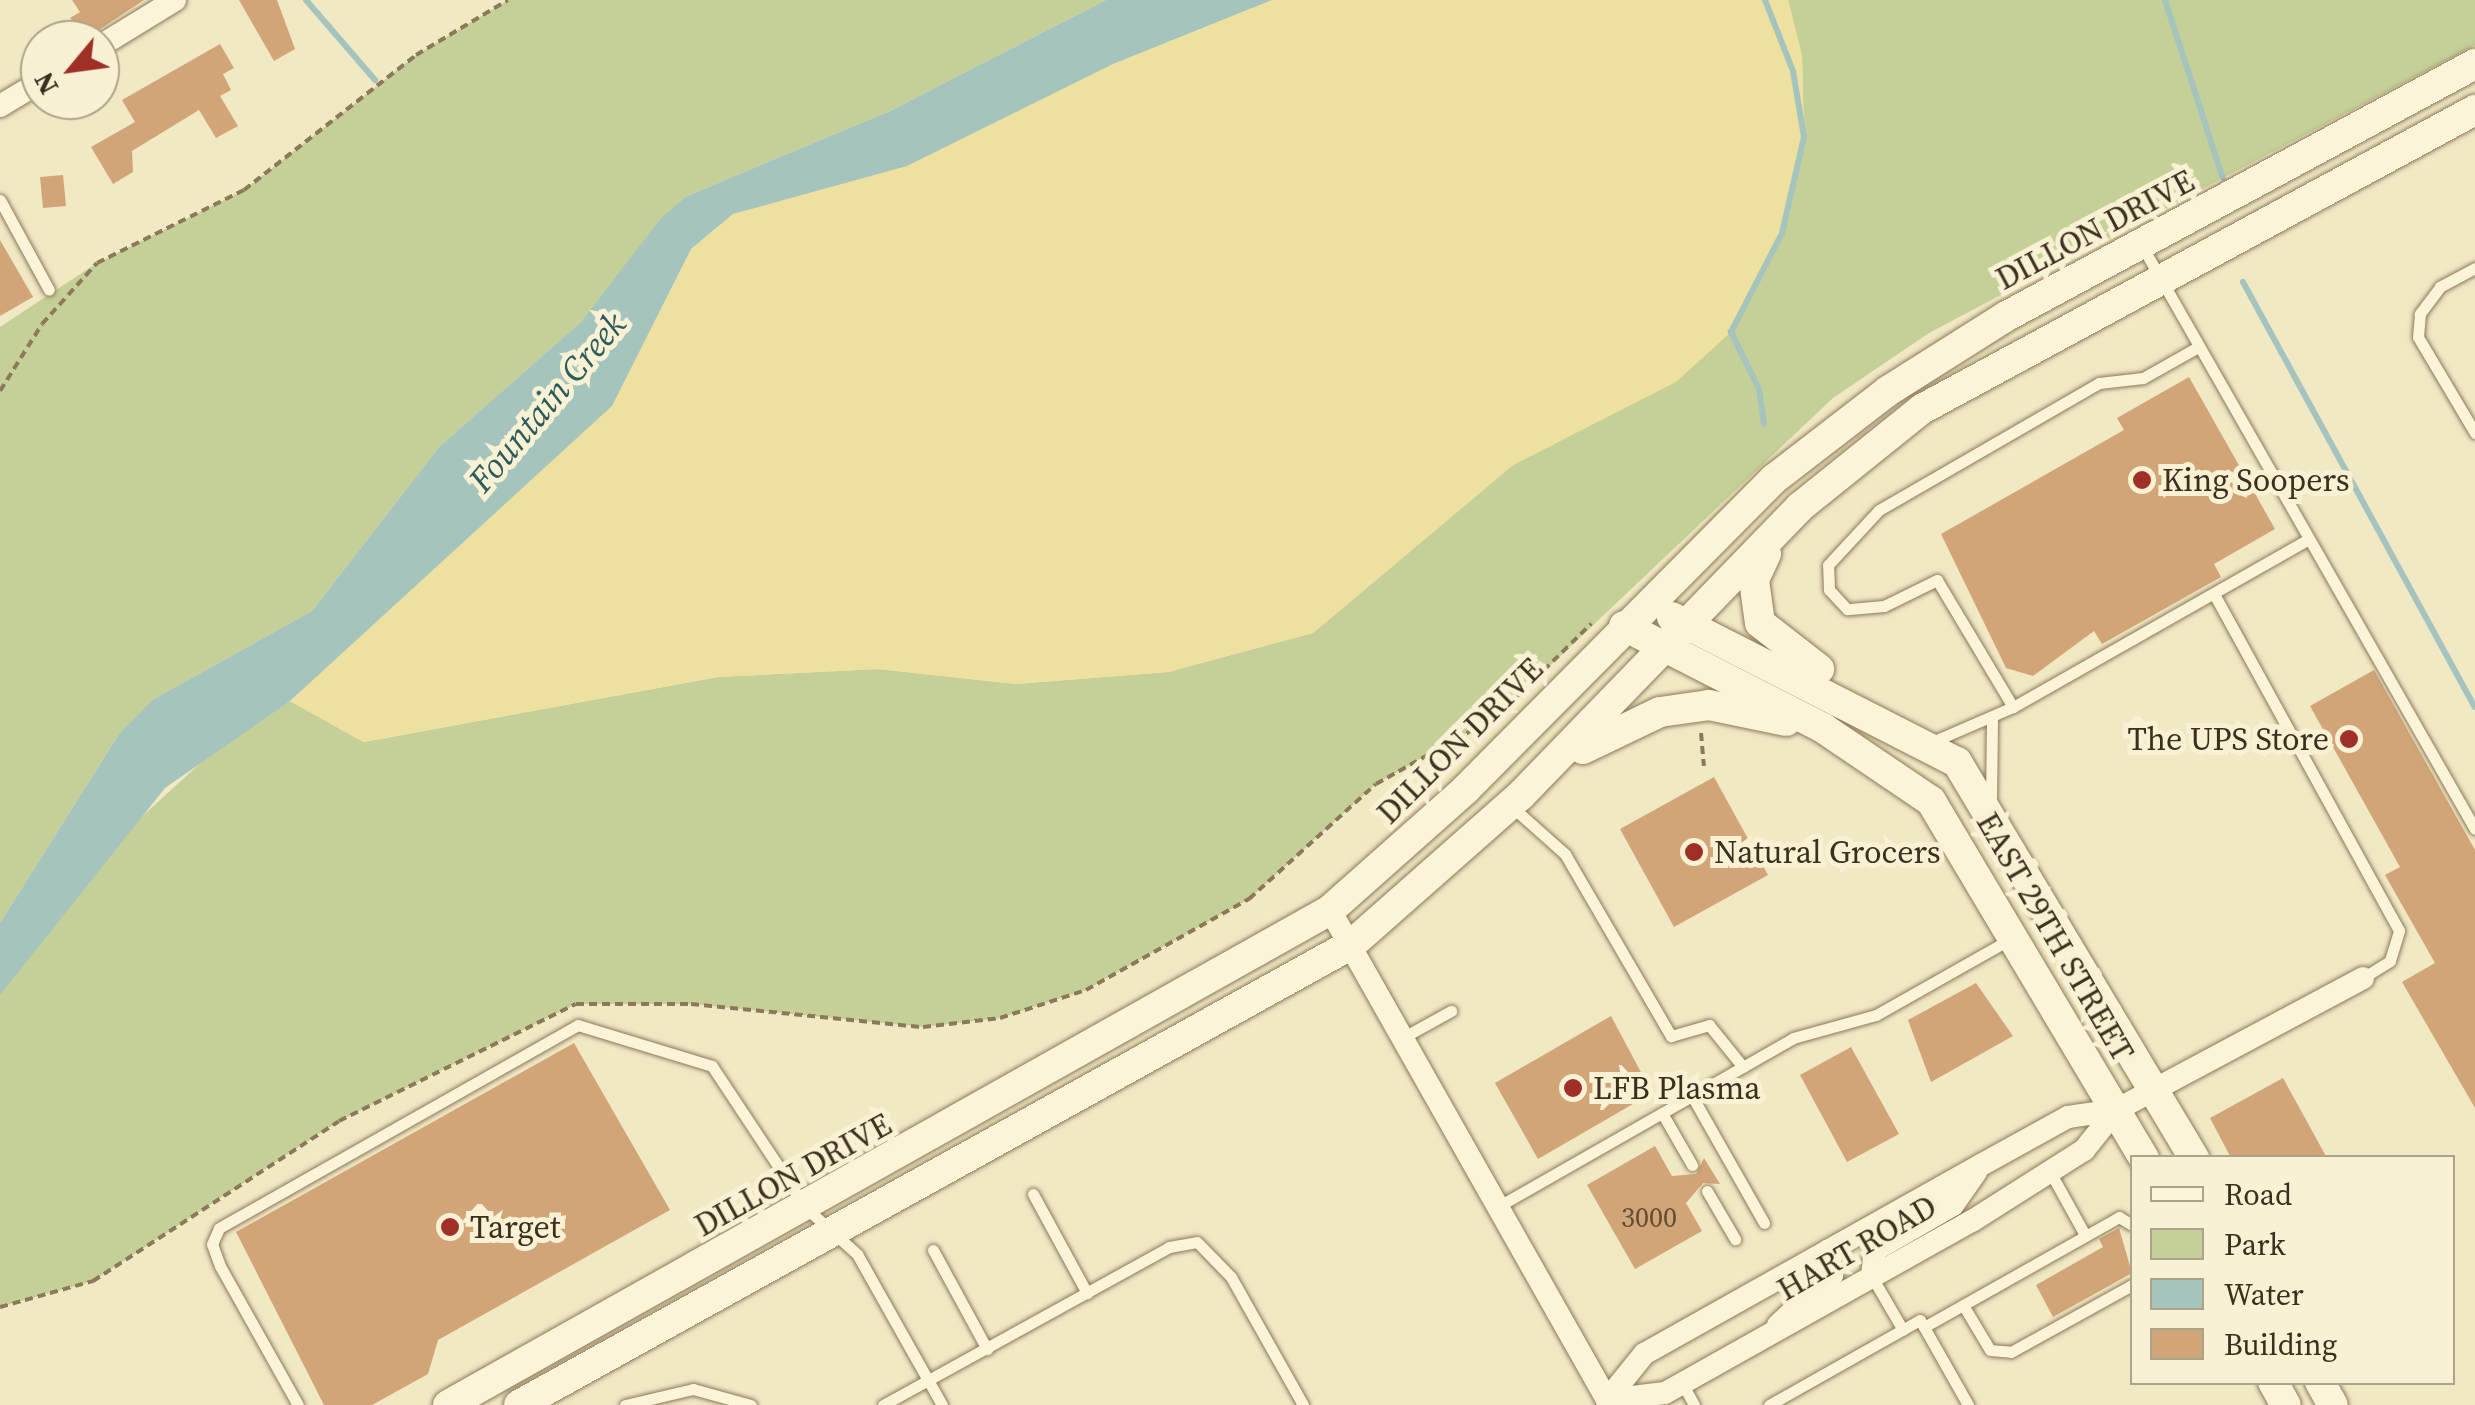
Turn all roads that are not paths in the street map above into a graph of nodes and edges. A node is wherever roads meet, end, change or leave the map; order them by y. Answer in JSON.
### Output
{"nodes":[{"id":1,"x":175,"y":0,"type":"edge"},
{"id":2,"x":120,"y":34,"type":"edge"},
{"id":3,"x":2475,"y":64,"type":"edge"},
{"id":4,"x":2475,"y":110,"type":"edge"},
{"id":5,"x":0,"y":200,"type":"edge"},
{"id":6,"x":2142,"y":246,"type":"junction"},
{"id":7,"x":2475,"y":268,"type":"edge"},
{"id":8,"x":2160,"y":278,"type":"junction"},
{"id":9,"x":49,"y":290,"type":"dead end"},
{"id":10,"x":2198,"y":347,"type":"junction"},
{"id":11,"x":2475,"y":433,"type":"edge"},
{"id":12,"x":2309,"y":539,"type":"junction"},
{"id":13,"x":1773,"y":540,"type":"junction"},
{"id":14,"x":2214,"y":594,"type":"junction"},
{"id":15,"x":1646,"y":604,"type":"junction"},
{"id":16,"x":1612,"y":620,"type":"junction"},
{"id":17,"x":1678,"y":636,"type":"junction"},
{"id":18,"x":2013,"y":707,"type":"junction"},
{"id":19,"x":1992,"y":718,"type":"junction"},
{"id":20,"x":1823,"y":728,"type":"junction"},
{"id":21,"x":1928,"y":744,"type":"junction"},
{"id":22,"x":1516,"y":800,"type":"junction"},
{"id":23,"x":1991,"y":806,"type":"junction"},
{"id":24,"x":2475,"y":828,"type":"edge"},
{"id":25,"x":1330,"y":910,"type":"junction"},
{"id":26,"x":2016,"y":936,"type":"junction"},
{"id":27,"x":1352,"y":944,"type":"junction"},
{"id":28,"x":2363,"y":978,"type":"joint"},
{"id":29,"x":1450,"y":1011,"type":"dead end"},
{"id":30,"x":1404,"y":1037,"type":"junction"},
{"id":31,"x":1743,"y":1066,"type":"junction"},
{"id":32,"x":2156,"y":1090,"type":"junction"},
{"id":33,"x":1692,"y":1096,"type":"junction"},
{"id":34,"x":2116,"y":1110,"type":"junction"},
{"id":35,"x":1662,"y":1113,"type":"junction"},
{"id":36,"x":2142,"y":1155,"type":"edge"},
{"id":37,"x":2192,"y":1155,"type":"edge"},
{"id":38,"x":1692,"y":1164,"type":"dead end"},
{"id":39,"x":1982,"y":1165,"type":"junction"},
{"id":40,"x":2049,"y":1170,"type":"junction"},
{"id":41,"x":1707,"y":1191,"type":"dead end"},
{"id":42,"x":1033,"y":1194,"type":"dead end"},
{"id":43,"x":1500,"y":1206,"type":"junction"},
{"id":44,"x":806,"y":1208,"type":"junction"},
{"id":45,"x":1764,"y":1223,"type":"dead end"},
{"id":46,"x":2130,"y":1224,"type":"edge"},
{"id":47,"x":831,"y":1232,"type":"junction"},
{"id":48,"x":2085,"y":1235,"type":"junction"},
{"id":49,"x":1735,"y":1240,"type":"dead end"},
{"id":50,"x":933,"y":1250,"type":"dead end"},
{"id":51,"x":1829,"y":1250,"type":"junction"},
{"id":52,"x":1872,"y":1277,"type":"junction"},
{"id":53,"x":2130,"y":1286,"type":"edge"},
{"id":54,"x":1088,"y":1293,"type":"junction"},
{"id":55,"x":1962,"y":1305,"type":"junction"},
{"id":56,"x":1924,"y":1327,"type":"junction"},
{"id":57,"x":1903,"y":1330,"type":"junction"},
{"id":58,"x":1770,"y":1336,"type":"junction"},
{"id":59,"x":988,"y":1349,"type":"junction"},
{"id":60,"x":928,"y":1381,"type":"junction"},
{"id":61,"x":1682,"y":1383,"type":"junction"},
{"id":62,"x":1605,"y":1404,"type":"edge"},
{"id":63,"x":298,"y":1405,"type":"edge"},
{"id":64,"x":448,"y":1405,"type":"edge"},
{"id":65,"x":520,"y":1405,"type":"edge"},
{"id":66,"x":626,"y":1405,"type":"edge"},
{"id":67,"x":751,"y":1405,"type":"edge"},
{"id":68,"x":883,"y":1405,"type":"edge"},
{"id":69,"x":942,"y":1405,"type":"edge"},
{"id":70,"x":1304,"y":1405,"type":"edge"},
{"id":71,"x":1694,"y":1405,"type":"edge"},
{"id":72,"x":1769,"y":1405,"type":"edge"},
{"id":73,"x":1968,"y":1405,"type":"edge"}],
"edges":[{"from":1,"to":2,"type":"street"},
{"from":3,"to":6,"type":"main road","name":"DILLON DRIVE"},
{"from":4,"to":8,"type":"main road","name":"DILLON DRIVE"},
{"from":5,"to":9,"type":"lane"},
{"from":6,"to":8,"type":"lane"},
{"from":6,"to":15,"type":"main road","name":"DILLON DRIVE"},
{"from":7,"to":11,"type":"lane"},
{"from":8,"to":10,"type":"lane"},
{"from":8,"to":13,"type":"main road","name":"DILLON DRIVE"},
{"from":10,"to":12,"type":"lane"},
{"from":10,"to":18,"type":"lane"},
{"from":12,"to":14,"type":"lane"},
{"from":12,"to":24,"type":"lane"},
{"from":13,"to":17,"type":"main road","name":"DILLON DRIVE"},
{"from":13,"to":21,"type":"main road"},
{"from":14,"to":18,"type":"lane"},
{"from":14,"to":28,"type":"lane"},
{"from":15,"to":16,"type":"main road","name":"DILLON DRIVE"},
{"from":15,"to":17,"type":"main road","name":"EAST 29TH STREET"},
{"from":16,"to":17,"type":"main road","name":"EAST 29TH STREET"},
{"from":16,"to":25,"type":"main road","name":"DILLON DRIVE"},
{"from":17,"to":20,"type":"main road","name":"EAST 29TH STREET"},
{"from":17,"to":21,"type":"main road","name":"EAST 29TH STREET"},
{"from":17,"to":22,"type":"main road","name":"DILLON DRIVE"},
{"from":18,"to":19,"type":"lane"},
{"from":19,"to":21,"type":"lane"},
{"from":19,"to":23,"type":"lane"},
{"from":20,"to":22,"type":"main road"},
{"from":20,"to":26,"type":"main road","name":"EAST 29TH STREET"},
{"from":21,"to":23,"type":"main road","name":"EAST 29TH STREET"},
{"from":22,"to":27,"type":"main road","name":"DILLON DRIVE"},
{"from":22,"to":31,"type":"lane"},
{"from":23,"to":32,"type":"main road","name":"EAST 29TH STREET"},
{"from":25,"to":27,"type":"street"},
{"from":25,"to":44,"type":"main road","name":"DILLON DRIVE"},
{"from":26,"to":31,"type":"lane"},
{"from":26,"to":34,"type":"main road","name":"EAST 29TH STREET"},
{"from":27,"to":30,"type":"street"},
{"from":27,"to":47,"type":"main road","name":"DILLON DRIVE"},
{"from":28,"to":32,"type":"street","name":"HART ROAD"},
{"from":29,"to":30,"type":"lane"},
{"from":30,"to":43,"type":"street"},
{"from":31,"to":33,"type":"lane"},
{"from":32,"to":34,"type":"street","name":"HART ROAD"},
{"from":32,"to":37,"type":"main road","name":"EAST 29TH STREET"},
{"from":33,"to":35,"type":"lane"},
{"from":33,"to":45,"type":"lane"},
{"from":34,"to":36,"type":"main road","name":"EAST 29TH STREET"},
{"from":34,"to":39,"type":"street","name":"HART ROAD"},
{"from":34,"to":40,"type":"street","name":"HART ROAD"},
{"from":35,"to":38,"type":"lane"},
{"from":35,"to":43,"type":"lane"},
{"from":39,"to":51,"type":"street","name":"HART ROAD"},
{"from":39,"to":52,"type":"street"},
{"from":40,"to":48,"type":"lane"},
{"from":40,"to":52,"type":"street","name":"HART ROAD"},
{"from":41,"to":49,"type":"lane"},
{"from":42,"to":54,"type":"lane"},
{"from":43,"to":62,"type":"street"},
{"from":44,"to":47,"type":"lane"},
{"from":44,"to":63,"type":"lane"},
{"from":44,"to":64,"type":"main road","name":"DILLON DRIVE"},
{"from":46,"to":48,"type":"lane"},
{"from":47,"to":60,"type":"lane"},
{"from":47,"to":65,"type":"main road","name":"DILLON DRIVE"},
{"from":48,"to":55,"type":"lane"},
{"from":50,"to":59,"type":"lane"},
{"from":51,"to":58,"type":"street"},
{"from":51,"to":62,"type":"street","name":"HART ROAD"},
{"from":52,"to":57,"type":"lane"},
{"from":52,"to":58,"type":"street","name":"HART ROAD"},
{"from":53,"to":55,"type":"lane"},
{"from":54,"to":59,"type":"lane"},
{"from":54,"to":70,"type":"lane"},
{"from":55,"to":56,"type":"lane"},
{"from":56,"to":57,"type":"lane"},
{"from":56,"to":73,"type":"lane"},
{"from":57,"to":72,"type":"lane"},
{"from":58,"to":61,"type":"street","name":"HART ROAD"},
{"from":59,"to":60,"type":"lane"},
{"from":60,"to":68,"type":"lane"},
{"from":60,"to":69,"type":"lane"},
{"from":61,"to":62,"type":"street","name":"HART ROAD"},
{"from":61,"to":71,"type":"lane"},
{"from":66,"to":67,"type":"lane"}]}
